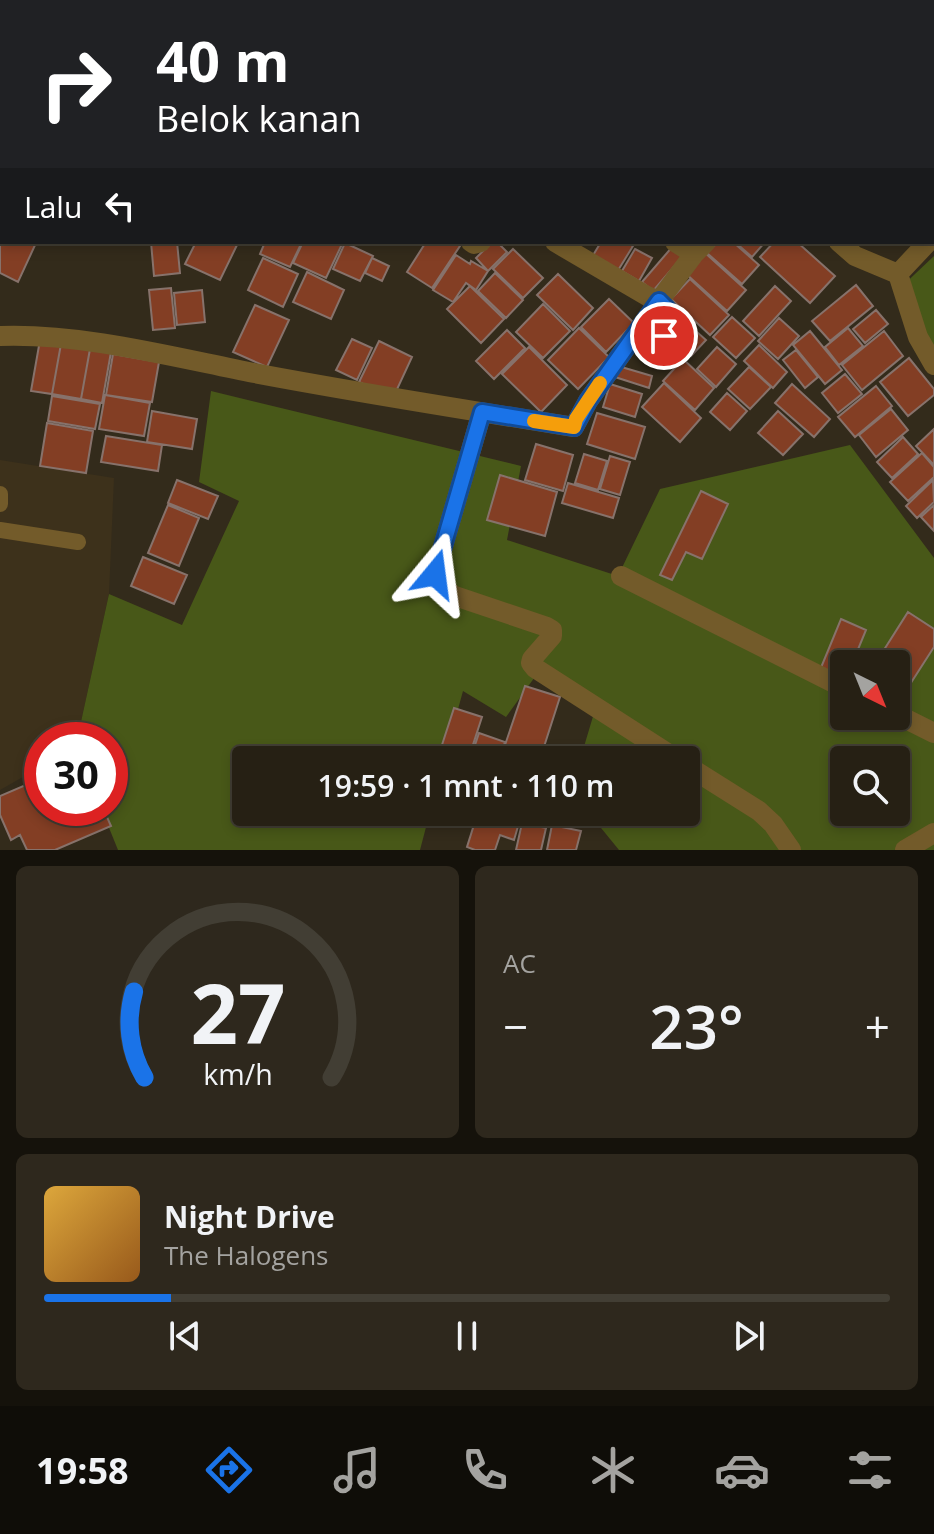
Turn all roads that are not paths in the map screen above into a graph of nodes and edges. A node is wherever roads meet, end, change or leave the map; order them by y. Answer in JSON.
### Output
{"nodes":[{"id":1,"x":558,"y":244,"type":"edge"},
{"id":2,"x":841,"y":244,"type":"edge"},
{"id":3,"x":926,"y":244,"type":"edge"},
{"id":4,"x":700,"y":248,"type":"edge"},
{"id":5,"x":898,"y":274,"type":"junction"},
{"id":6,"x":659,"y":301,"type":"junction"},
{"id":7,"x":0,"y":336,"type":"edge"},
{"id":8,"x":670,"y":347,"type":"dead end"},
{"id":9,"x":934,"y":365,"type":"edge"},
{"id":10,"x":482,"y":412,"type":"junction"},
{"id":11,"x":0,"y":494,"type":"edge"},
{"id":12,"x":0,"y":504,"type":"edge"},
{"id":13,"x":0,"y":530,"type":"edge"},
{"id":14,"x":78,"y":542,"type":"dead end"},
{"id":15,"x":621,"y":576,"type":"dead end"},
{"id":16,"x":830,"y":681,"type":"edge"},
{"id":17,"x":910,"y":719,"type":"edge"},
{"id":18,"x":932,"y":727,"type":"edge"},
{"id":19,"x":656,"y":746,"type":"edge"},
{"id":20,"x":700,"y":774,"type":"edge"},
{"id":21,"x":934,"y":833,"type":"edge"},
{"id":22,"x":791,"y":850,"type":"edge"},
{"id":23,"x":905,"y":850,"type":"edge"}],
"edges":[{"from":1,"to":6,"type":"street"},
{"from":2,"to":5,"type":"street"},
{"from":3,"to":5,"type":"street"},
{"from":4,"to":6,"type":"street"},
{"from":5,"to":9,"type":"street"},
{"from":6,"to":8,"type":"street"},
{"from":6,"to":10,"type":"street"},
{"from":7,"to":10,"type":"street"},
{"from":10,"to":19,"type":"street"},
{"from":11,"to":12,"type":"lane"},
{"from":13,"to":14,"type":"lane"},
{"from":15,"to":16,"type":"street"},
{"from":17,"to":18,"type":"street"},
{"from":20,"to":22,"type":"street"},
{"from":21,"to":23,"type":"street"}]}
